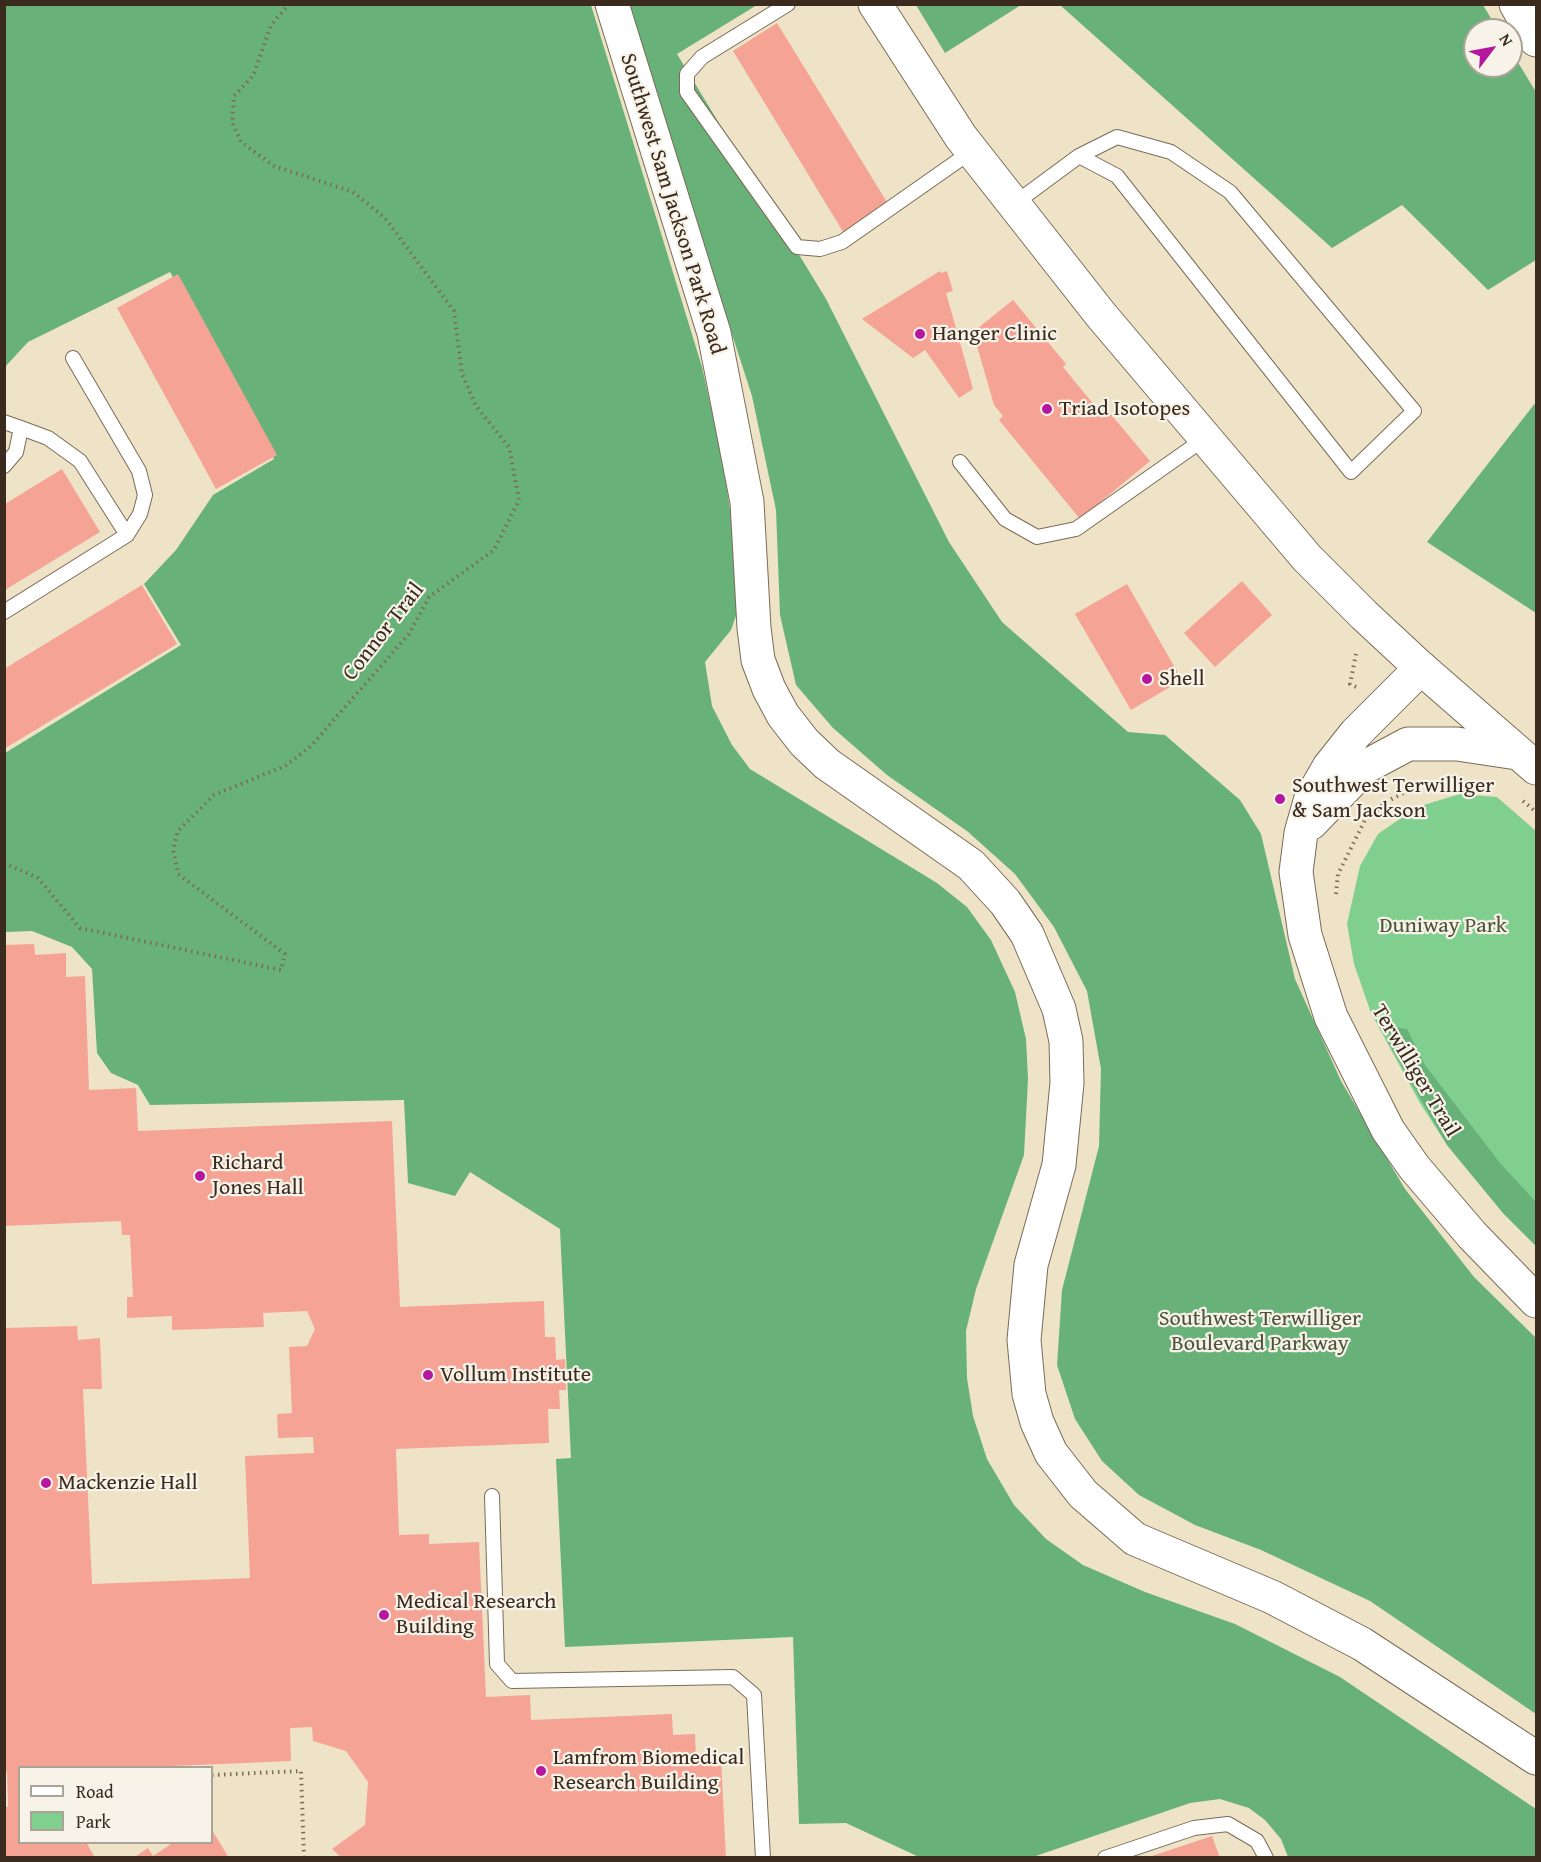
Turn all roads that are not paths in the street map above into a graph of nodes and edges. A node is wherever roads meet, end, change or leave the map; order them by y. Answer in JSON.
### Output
{"nodes":[{"id":1,"x":612,"y":4,"type":"edge"},
{"id":2,"x":788,"y":4,"type":"edge"},
{"id":3,"x":875,"y":4,"type":"edge"},
{"id":4,"x":1516,"y":4,"type":"edge"},
{"id":5,"x":1536,"y":40,"type":"edge"},
{"id":6,"x":972,"y":151,"type":"junction"},
{"id":7,"x":1079,"y":156,"type":"junction"},
{"id":8,"x":1014,"y":204,"type":"junction"},
{"id":9,"x":73,"y":358,"type":"dead end"},
{"id":10,"x":4,"y":422,"type":"edge"},
{"id":11,"x":21,"y":429,"type":"junction"},
{"id":12,"x":1204,"y":439,"type":"junction"},
{"id":13,"x":960,"y":462,"type":"dead end"},
{"id":14,"x":4,"y":466,"type":"edge"},
{"id":15,"x":127,"y":535,"type":"junction"},
{"id":16,"x":4,"y":612,"type":"edge"},
{"id":17,"x":1421,"y":668,"type":"junction"},
{"id":18,"x":1527,"y":760,"type":"edge"},
{"id":19,"x":1301,"y":833,"type":"junction"},
{"id":20,"x":1536,"y":1301,"type":"edge"},
{"id":21,"x":492,"y":1496,"type":"dead end"},
{"id":22,"x":1536,"y":1758,"type":"edge"},
{"id":23,"x":764,"y":1857,"type":"edge"},
{"id":24,"x":1105,"y":1857,"type":"edge"},
{"id":25,"x":1266,"y":1857,"type":"edge"}],
"edges":[{"from":1,"to":22,"type":"street","name":"Southwest Sam Jackson Park Road"},
{"from":2,"to":6,"type":"lane"},
{"from":3,"to":6,"type":"street"},
{"from":4,"to":5,"type":"street"},
{"from":6,"to":8,"type":"street"},
{"from":7,"to":7,"type":"lane"},
{"from":7,"to":8,"type":"lane"},
{"from":8,"to":12,"type":"street"},
{"from":9,"to":15,"type":"lane"},
{"from":10,"to":11,"type":"lane"},
{"from":11,"to":14,"type":"lane"},
{"from":11,"to":15,"type":"lane"},
{"from":12,"to":13,"type":"lane"},
{"from":12,"to":17,"type":"street"},
{"from":15,"to":16,"type":"lane"},
{"from":17,"to":18,"type":"street"},
{"from":17,"to":19,"type":"street"},
{"from":18,"to":19,"type":"street"},
{"from":19,"to":20,"type":"street"},
{"from":21,"to":23,"type":"lane"},
{"from":24,"to":25,"type":"lane"}]}
